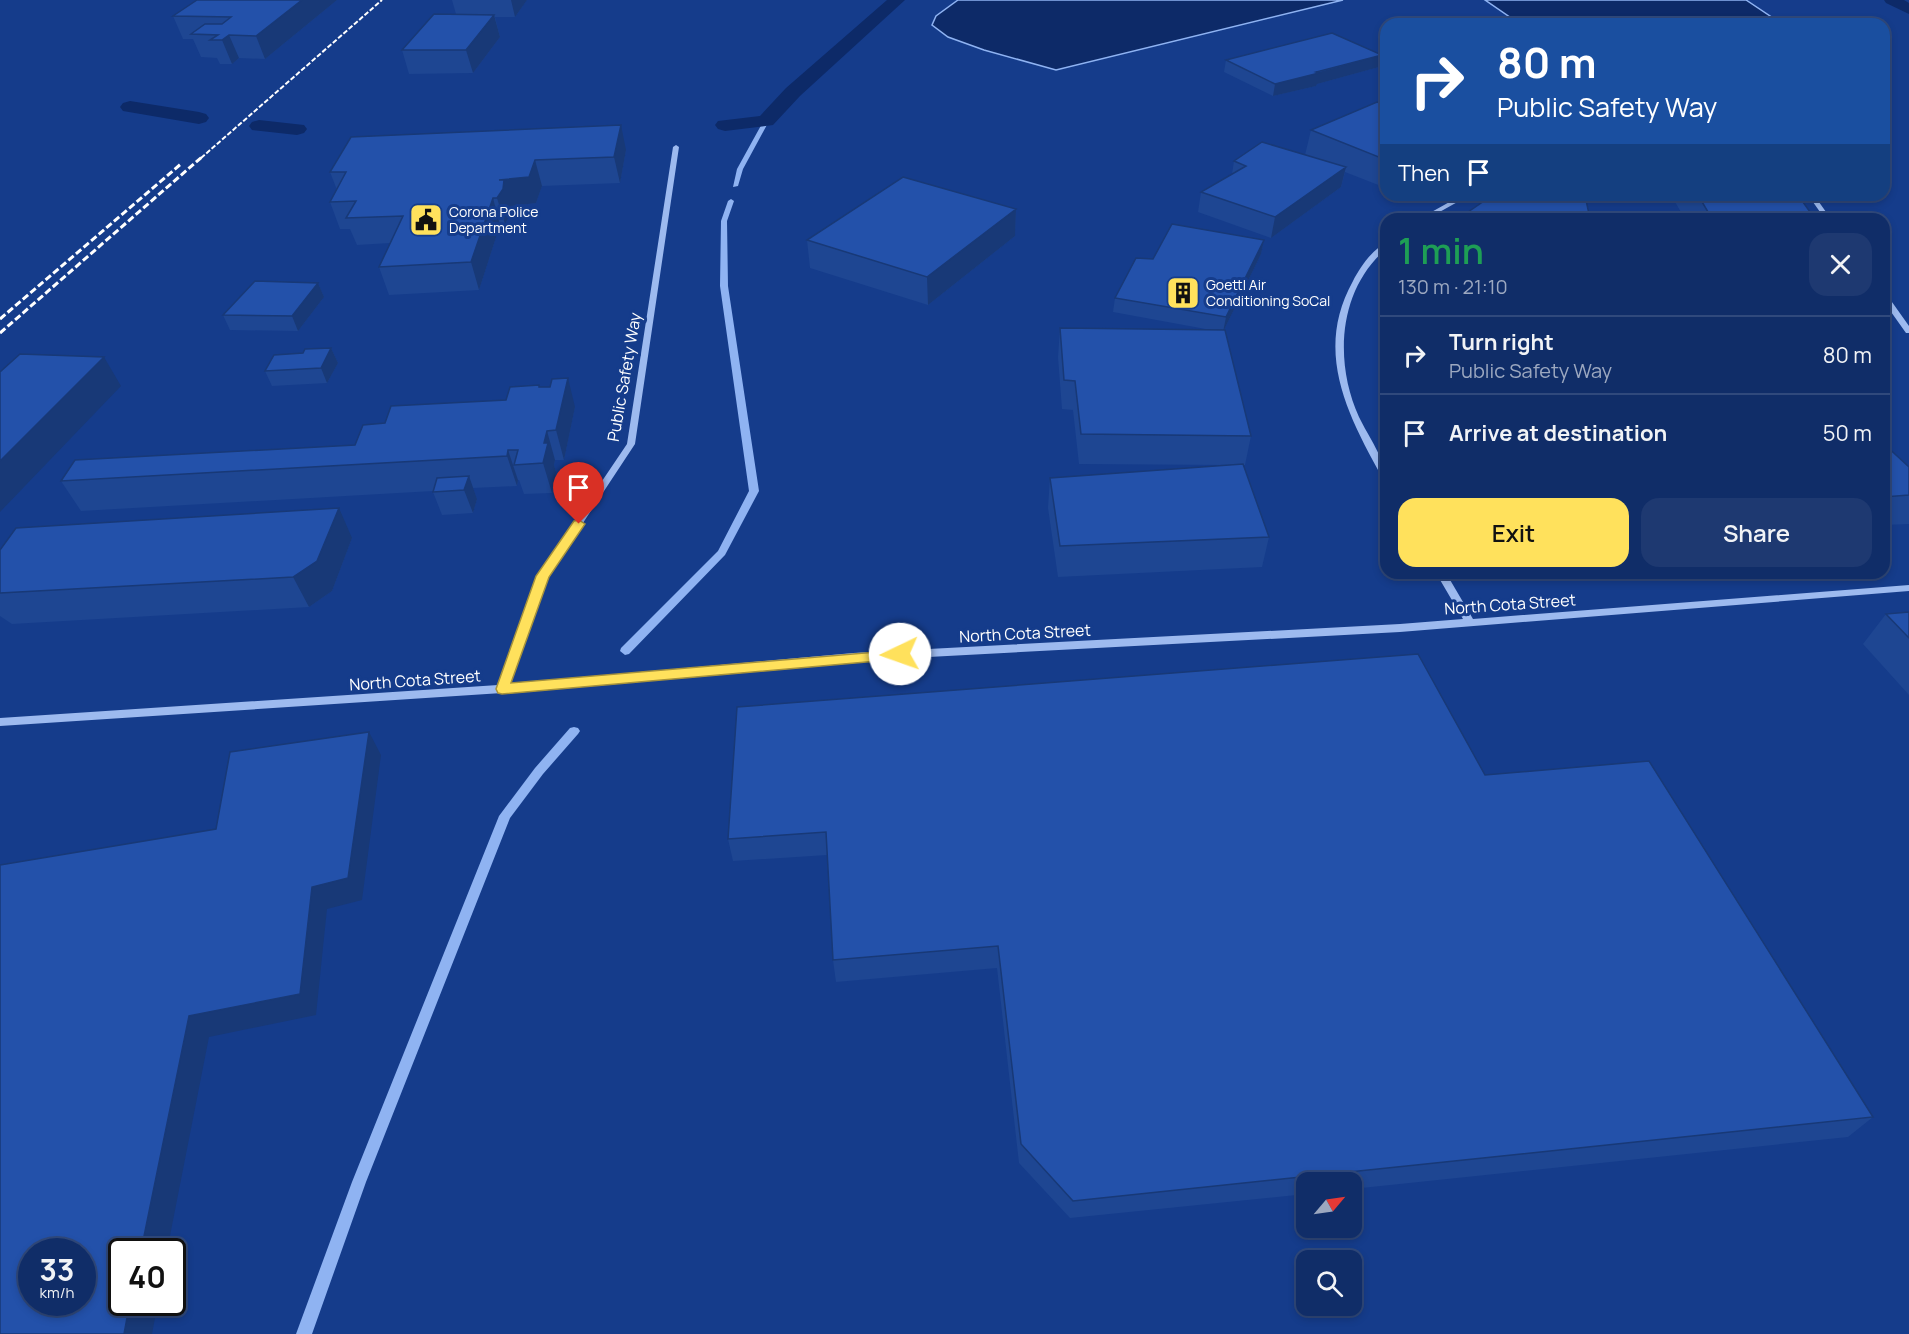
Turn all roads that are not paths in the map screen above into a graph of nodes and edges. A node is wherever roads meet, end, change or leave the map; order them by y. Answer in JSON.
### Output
{"nodes":[{"id":1,"x":676,"y":147,"type":"dead end"},
{"id":2,"x":1456,"y":201,"type":"edge"},
{"id":3,"x":1433,"y":213,"type":"edge"},
{"id":4,"x":1380,"y":252,"type":"edge"},
{"id":5,"x":1890,"y":305,"type":"edge"},
{"id":6,"x":1909,"y":331,"type":"edge"},
{"id":7,"x":1380,"y":466,"type":"edge"},
{"id":8,"x":1445,"y":579,"type":"edge"},
{"id":9,"x":1909,"y":588,"type":"edge"},
{"id":10,"x":1470,"y":622,"type":"junction"},
{"id":11,"x":502,"y":689,"type":"junction"},
{"id":12,"x":0,"y":722,"type":"edge"}],
"edges":[{"from":1,"to":11,"type":"street","name":"Public Safety Way"},
{"from":2,"to":3,"type":"street"},
{"from":4,"to":7,"type":"street"},
{"from":5,"to":6,"type":"street"},
{"from":8,"to":10,"type":"street"},
{"from":9,"to":10,"type":"street","name":"North Cota Street"},
{"from":10,"to":11,"type":"street","name":"North Cota Street"},
{"from":11,"to":12,"type":"street","name":"North Cota Street"}]}
